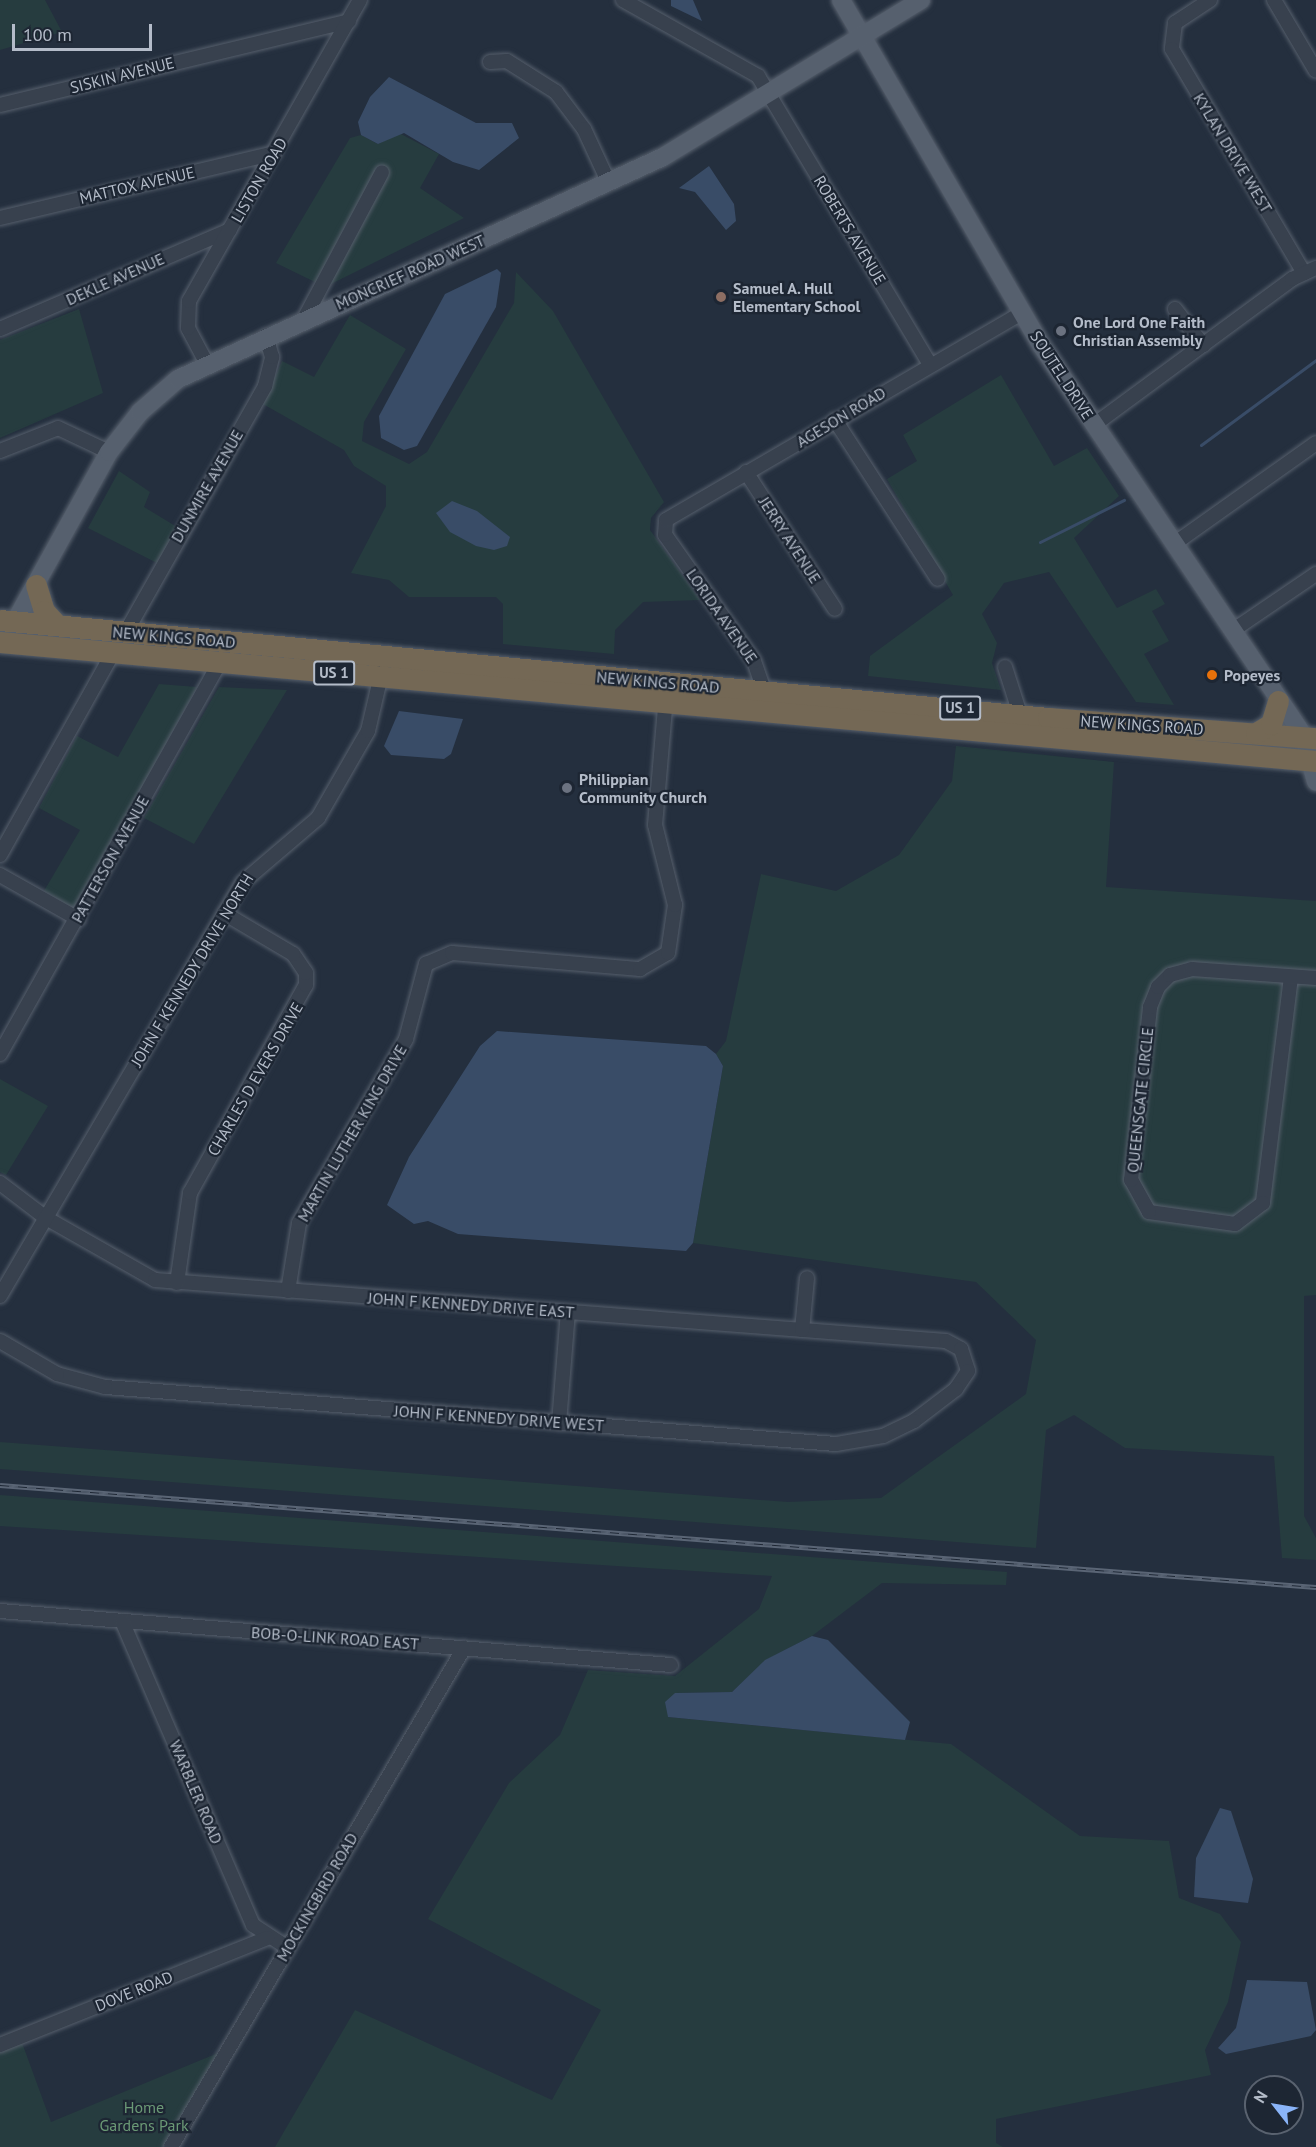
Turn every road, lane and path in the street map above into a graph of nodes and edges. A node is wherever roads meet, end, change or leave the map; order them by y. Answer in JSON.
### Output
{"nodes":[{"id":1,"x":360,"y":0,"type":"edge"},
{"id":2,"x":623,"y":0,"type":"edge"},
{"id":3,"x":841,"y":0,"type":"edge"},
{"id":4,"x":921,"y":0,"type":"edge"},
{"id":5,"x":1210,"y":0,"type":"edge"},
{"id":6,"x":1274,"y":0,"type":"edge"},
{"id":7,"x":349,"y":21,"type":"junction"},
{"id":8,"x":860,"y":36,"type":"junction"},
{"id":9,"x":490,"y":62,"type":"dead end"},
{"id":10,"x":1316,"y":71,"type":"edge"},
{"id":11,"x":770,"y":94,"type":"junction"},
{"id":12,"x":0,"y":105,"type":"edge"},
{"id":13,"x":274,"y":153,"type":"junction"},
{"id":14,"x":382,"y":172,"type":"dead end"},
{"id":15,"x":609,"y":183,"type":"junction"},
{"id":16,"x":0,"y":218,"type":"edge"},
{"id":17,"x":230,"y":230,"type":"junction"},
{"id":18,"x":1310,"y":271,"type":"edge"},
{"id":19,"x":1175,"y":309,"type":"dead end"},
{"id":20,"x":1021,"y":313,"type":"junction"},
{"id":21,"x":304,"y":319,"type":"junction"},
{"id":22,"x":0,"y":329,"type":"edge"},
{"id":23,"x":266,"y":336,"type":"junction"},
{"id":24,"x":1203,"y":345,"type":"junction"},
{"id":25,"x":206,"y":362,"type":"junction"},
{"id":26,"x":930,"y":365,"type":"junction"},
{"id":27,"x":835,"y":420,"type":"junction"},
{"id":28,"x":1094,"y":425,"type":"junction"},
{"id":29,"x":1316,"y":443,"type":"edge"},
{"id":30,"x":0,"y":451,"type":"edge"},
{"id":31,"x":110,"y":452,"type":"junction"},
{"id":32,"x":746,"y":472,"type":"junction"},
{"id":33,"x":664,"y":525,"type":"joint"},
{"id":34,"x":1174,"y":544,"type":"junction"},
{"id":35,"x":1316,"y":574,"type":"edge"},
{"id":36,"x":938,"y":579,"type":"dead end"},
{"id":37,"x":36,"y":585,"type":"junction"},
{"id":38,"x":835,"y":609,"type":"dead end"},
{"id":39,"x":8,"y":620,"type":"edge"},
{"id":40,"x":57,"y":625,"type":"junction"},
{"id":41,"x":1232,"y":631,"type":"junction"},
{"id":42,"x":126,"y":632,"type":"junction"},
{"id":43,"x":1,"y":644,"type":"edge"},
{"id":44,"x":113,"y":653,"type":"junction"},
{"id":45,"x":219,"y":663,"type":"junction"},
{"id":46,"x":383,"y":667,"type":"junction"},
{"id":47,"x":1005,"y":667,"type":"dead end"},
{"id":48,"x":666,"y":693,"type":"junction"},
{"id":49,"x":1278,"y":701,"type":"junction"},
{"id":50,"x":768,"y":702,"type":"junction"},
{"id":51,"x":1020,"y":714,"type":"junction"},
{"id":52,"x":1045,"y":728,"type":"junction"},
{"id":53,"x":1256,"y":733,"type":"junction"},
{"id":54,"x":1310,"y":737,"type":"edge"},
{"id":55,"x":1314,"y":759,"type":"edge"},
{"id":56,"x":1316,"y":782,"type":"edge"},
{"id":57,"x":0,"y":855,"type":"edge"},
{"id":58,"x":0,"y":875,"type":"edge"},
{"id":59,"x":224,"y":913,"type":"junction"},
{"id":60,"x":78,"y":919,"type":"junction"},
{"id":61,"x":1291,"y":977,"type":"junction"},
{"id":62,"x":1316,"y":978,"type":"edge"},
{"id":63,"x":0,"y":1054,"type":"edge"},
{"id":64,"x":0,"y":1183,"type":"edge"},
{"id":65,"x":46,"y":1218,"type":"junction"},
{"id":66,"x":807,"y":1278,"type":"dead end"},
{"id":67,"x":177,"y":1282,"type":"junction"},
{"id":68,"x":288,"y":1291,"type":"junction"},
{"id":69,"x":0,"y":1296,"type":"edge"},
{"id":70,"x":568,"y":1312,"type":"junction"},
{"id":71,"x":802,"y":1330,"type":"junction"},
{"id":72,"x":0,"y":1341,"type":"edge"},
{"id":73,"x":965,"y":1355,"type":"joint"},
{"id":74,"x":559,"y":1423,"type":"junction"},
{"id":75,"x":0,"y":1611,"type":"edge"},
{"id":76,"x":122,"y":1621,"type":"junction"},
{"id":77,"x":464,"y":1648,"type":"junction"},
{"id":78,"x":670,"y":1665,"type":"dead end"},
{"id":79,"x":267,"y":1938,"type":"junction"},
{"id":80,"x":288,"y":1948,"type":"junction"},
{"id":81,"x":0,"y":2045,"type":"edge"},
{"id":82,"x":171,"y":2147,"type":"edge"}],
"edges":[{"from":1,"to":7,"type":"street","name":"LISTON ROAD"},
{"from":2,"to":11,"type":"street","name":"ROBERTS AVENUE"},
{"from":3,"to":8,"type":"main road","name":"SOUTEL DRIVE"},
{"from":4,"to":8,"type":"main road","name":"MONCRIEF ROAD WEST"},
{"from":5,"to":18,"type":"street","name":"KYLAN DRIVE WEST"},
{"from":6,"to":10,"type":"street"},
{"from":7,"to":12,"type":"street","name":"SISKIN AVENUE"},
{"from":7,"to":13,"type":"street","name":"LISTON ROAD"},
{"from":8,"to":11,"type":"main road","name":"MONCRIEF ROAD WEST"},
{"from":8,"to":20,"type":"main road","name":"SOUTEL DRIVE"},
{"from":9,"to":15,"type":"street"},
{"from":11,"to":15,"type":"main road","name":"MONCRIEF ROAD WEST"},
{"from":11,"to":26,"type":"street","name":"ROBERTS AVENUE"},
{"from":13,"to":16,"type":"street","name":"MATTOX AVENUE"},
{"from":13,"to":17,"type":"street","name":"LISTON ROAD"},
{"from":14,"to":21,"type":"street"},
{"from":15,"to":21,"type":"main road","name":"MONCRIEF ROAD WEST"},
{"from":17,"to":22,"type":"street","name":"DEKLE AVENUE"},
{"from":17,"to":25,"type":"street","name":"LISTON ROAD"},
{"from":18,"to":24,"type":"street"},
{"from":19,"to":24,"type":"street"},
{"from":20,"to":26,"type":"street","name":"AGESON ROAD"},
{"from":20,"to":28,"type":"main road","name":"SOUTEL DRIVE"},
{"from":21,"to":23,"type":"main road","name":"MONCRIEF ROAD WEST"},
{"from":23,"to":25,"type":"main road","name":"MONCRIEF ROAD WEST"},
{"from":23,"to":42,"type":"street","name":"DUNMIRE AVENUE"},
{"from":24,"to":28,"type":"street"},
{"from":25,"to":31,"type":"main road","name":"MONCRIEF ROAD WEST"},
{"from":26,"to":27,"type":"street","name":"AGESON ROAD"},
{"from":27,"to":32,"type":"street","name":"AGESON ROAD"},
{"from":27,"to":36,"type":"street"},
{"from":28,"to":34,"type":"main road","name":"SOUTEL DRIVE"},
{"from":29,"to":34,"type":"street"},
{"from":30,"to":31,"type":"street"},
{"from":31,"to":37,"type":"main road","name":"MONCRIEF ROAD WEST"},
{"from":32,"to":33,"type":"street","name":"AGESON ROAD"},
{"from":32,"to":38,"type":"street","name":"JERRY AVENUE"},
{"from":33,"to":50,"type":"street","name":"LORIDA AVENUE"},
{"from":34,"to":41,"type":"main road","name":"SOUTEL DRIVE"},
{"from":35,"to":41,"type":"street"},
{"from":37,"to":39,"type":"main road","name":"MONCRIEF ROAD WEST"},
{"from":37,"to":40,"type":"highway"},
{"from":39,"to":40,"type":"highway","name":"NEW KINGS ROAD","number":"US 1"},
{"from":39,"to":43,"type":"main road","name":"MONCRIEF ROAD WEST"},
{"from":40,"to":42,"type":"highway","name":"NEW KINGS ROAD","number":"US 1"},
{"from":41,"to":49,"type":"main road","name":"SOUTEL DRIVE"},
{"from":42,"to":46,"type":"highway","name":"NEW KINGS ROAD","number":"US 1"},
{"from":43,"to":44,"type":"highway","name":"NEW KINGS ROAD","number":"US 1"},
{"from":44,"to":45,"type":"highway","name":"NEW KINGS ROAD","number":"US 1"},
{"from":44,"to":57,"type":"street"},
{"from":45,"to":46,"type":"highway","name":"NEW KINGS ROAD","number":"US 1"},
{"from":45,"to":60,"type":"street","name":"PATTERSON AVENUE"},
{"from":46,"to":48,"type":"highway","name":"NEW KINGS ROAD","number":"US 1"},
{"from":46,"to":59,"type":"street","name":"JOHN F KENNEDY DRIVE NORTH"},
{"from":47,"to":51,"type":"street"},
{"from":48,"to":50,"type":"highway","name":"NEW KINGS ROAD","number":"US 1"},
{"from":48,"to":68,"type":"street","name":"MARTIN LUTHER KING DRIVE"},
{"from":49,"to":53,"type":"highway"},
{"from":49,"to":54,"type":"main road","name":"SOUTEL DRIVE"},
{"from":50,"to":51,"type":"highway","name":"NEW KINGS ROAD","number":"US 1"},
{"from":50,"to":52,"type":"highway","name":"NEW KINGS ROAD","number":"US 1"},
{"from":51,"to":52,"type":"highway","name":"NEW KINGS ROAD","number":"US 1"},
{"from":52,"to":53,"type":"highway","name":"NEW KINGS ROAD","number":"US 1"},
{"from":52,"to":55,"type":"highway","name":"NEW KINGS ROAD","number":"US 1"},
{"from":53,"to":54,"type":"highway","name":"NEW KINGS ROAD","number":"US 1"},
{"from":54,"to":55,"type":"main road","name":"SOUTEL DRIVE"},
{"from":55,"to":56,"type":"main road","name":"SOUTEL DRIVE"},
{"from":58,"to":60,"type":"street"},
{"from":59,"to":65,"type":"street","name":"JOHN F KENNEDY DRIVE NORTH"},
{"from":59,"to":67,"type":"street","name":"CHARLES D EVERS DRIVE"},
{"from":60,"to":63,"type":"street","name":"PATTERSON AVENUE"},
{"from":61,"to":61,"type":"street","name":"QUEENSGATE CIRCLE"},
{"from":61,"to":62,"type":"street","name":"QUEENSGATE CIRCLE"},
{"from":64,"to":65,"type":"street","name":"JOHN F KENNEDY DRIVE EAST"},
{"from":65,"to":67,"type":"street","name":"JOHN F KENNEDY DRIVE EAST"},
{"from":65,"to":69,"type":"street","name":"JOHN F KENNEDY DRIVE NORTH"},
{"from":66,"to":71,"type":"street"},
{"from":67,"to":68,"type":"street","name":"JOHN F KENNEDY DRIVE EAST"},
{"from":68,"to":70,"type":"street","name":"JOHN F KENNEDY DRIVE EAST"},
{"from":70,"to":71,"type":"street","name":"JOHN F KENNEDY DRIVE EAST"},
{"from":70,"to":74,"type":"street"},
{"from":71,"to":73,"type":"street","name":"JOHN F KENNEDY DRIVE EAST"},
{"from":72,"to":74,"type":"street","name":"JOHN F KENNEDY DRIVE WEST"},
{"from":73,"to":74,"type":"street","name":"JOHN F KENNEDY DRIVE WEST"},
{"from":75,"to":76,"type":"street","name":"BOB-O-LINK ROAD EAST"},
{"from":76,"to":77,"type":"street","name":"BOB-O-LINK ROAD EAST"},
{"from":76,"to":79,"type":"street","name":"WARBLER ROAD"},
{"from":77,"to":78,"type":"street","name":"BOB-O-LINK ROAD EAST"},
{"from":77,"to":80,"type":"street","name":"MOCKINGBIRD ROAD"},
{"from":79,"to":80,"type":"street","name":"WARBLER ROAD"},
{"from":79,"to":81,"type":"street","name":"DOVE ROAD"},
{"from":80,"to":82,"type":"street","name":"MOCKINGBIRD ROAD"}]}
